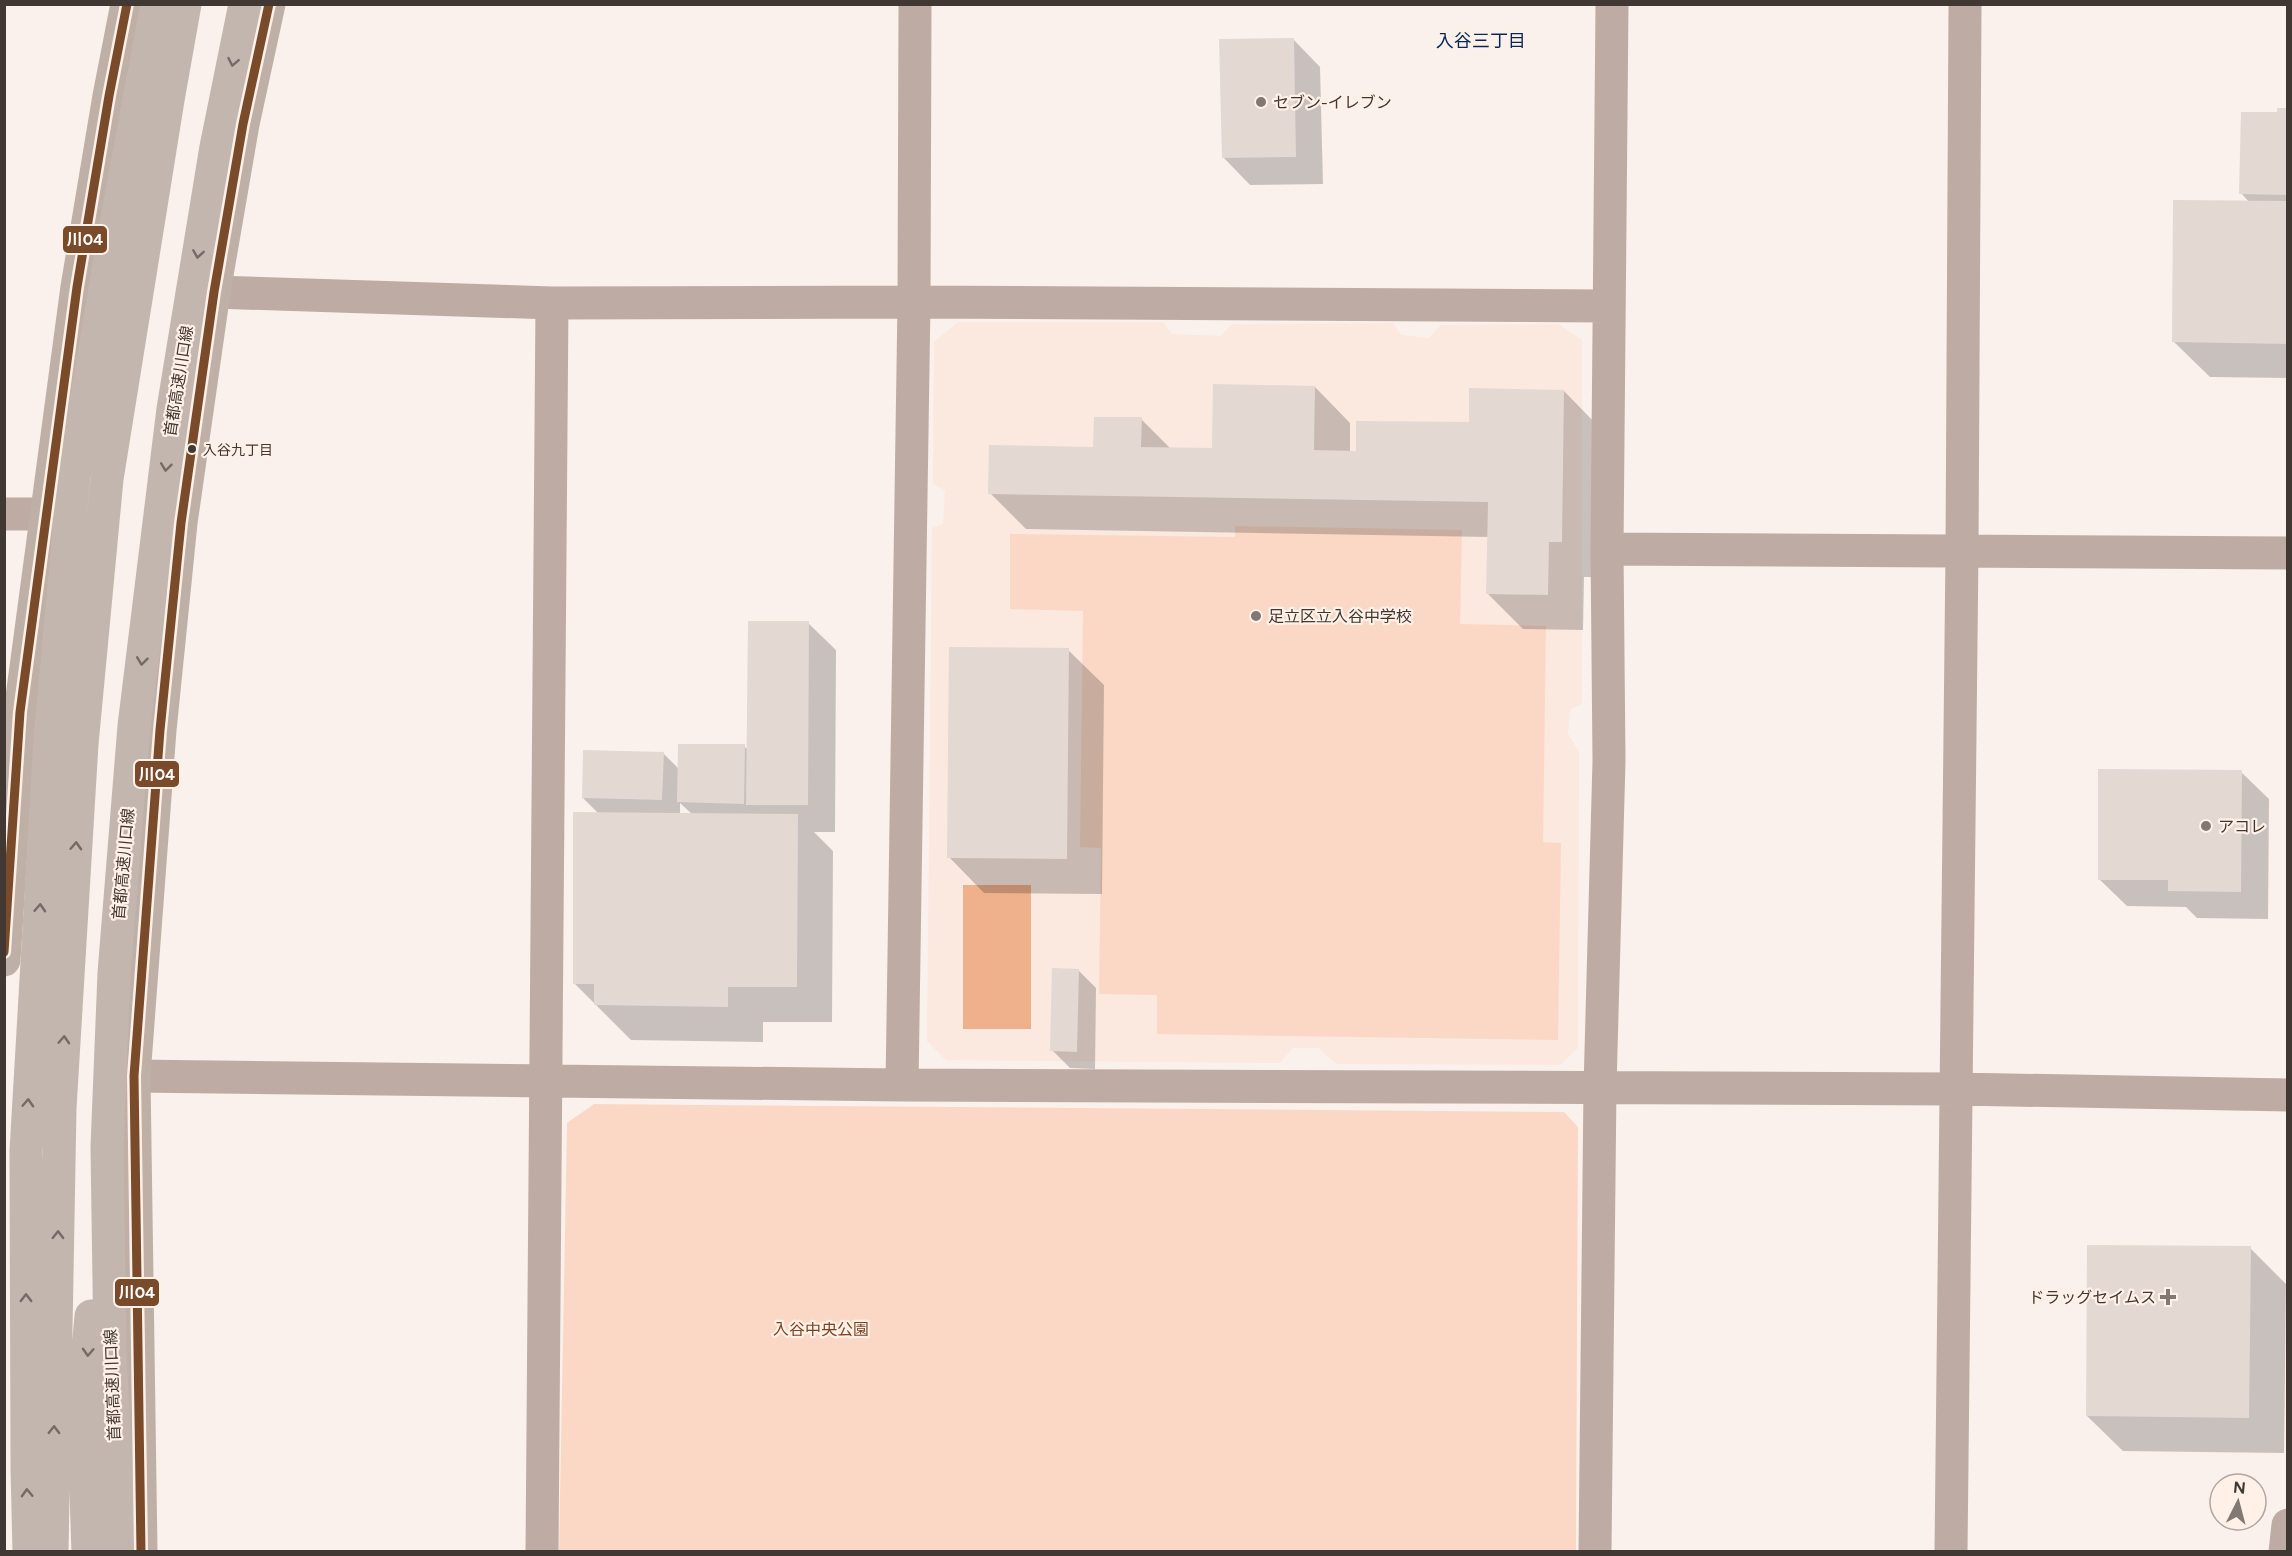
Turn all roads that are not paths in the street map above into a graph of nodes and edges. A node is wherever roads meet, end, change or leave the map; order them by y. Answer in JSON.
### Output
{"nodes":[{"id":1,"x":127,"y":4,"type":"edge"},
{"id":2,"x":157,"y":4,"type":"edge"},
{"id":3,"x":185,"y":4,"type":"edge"},
{"id":4,"x":245,"y":4,"type":"edge"},
{"id":5,"x":269,"y":4,"type":"edge"},
{"id":6,"x":915,"y":4,"type":"edge"},
{"id":7,"x":1612,"y":4,"type":"edge"},
{"id":8,"x":1965,"y":4,"type":"edge"},
{"id":9,"x":214,"y":292,"type":"junction"},
{"id":10,"x":914,"y":302,"type":"junction"},
{"id":11,"x":552,"y":303,"type":"junction"},
{"id":12,"x":1608,"y":306,"type":"junction"},
{"id":13,"x":4,"y":514,"type":"edge"},
{"id":14,"x":46,"y":514,"type":"junction"},
{"id":15,"x":1607,"y":549,"type":"junction"},
{"id":16,"x":1962,"y":551,"type":"junction"},
{"id":17,"x":2288,"y":553,"type":"edge"},
{"id":18,"x":4,"y":960,"type":"edge"},
{"id":19,"x":134,"y":1076,"type":"junction"},
{"id":20,"x":546,"y":1081,"type":"junction"},
{"id":21,"x":902,"y":1085,"type":"junction"},
{"id":22,"x":1600,"y":1087,"type":"junction"},
{"id":23,"x":1957,"y":1089,"type":"junction"},
{"id":24,"x":2288,"y":1095,"type":"edge"},
{"id":25,"x":107,"y":1147,"type":"junction"},
{"id":26,"x":2288,"y":1525,"type":"edge"},
{"id":27,"x":29,"y":1551,"type":"edge"},
{"id":28,"x":52,"y":1551,"type":"edge"},
{"id":29,"x":88,"y":1551,"type":"edge"},
{"id":30,"x":120,"y":1551,"type":"edge"},
{"id":31,"x":141,"y":1551,"type":"edge"},
{"id":32,"x":542,"y":1551,"type":"edge"},
{"id":33,"x":1595,"y":1551,"type":"edge"},
{"id":34,"x":1951,"y":1551,"type":"edge"},
{"id":35,"x":2285,"y":1551,"type":"edge"}],
"edges":[{"from":1,"to":14,"type":"main road"},
{"from":27,"to":2,"type":"highway","one_way":true},
{"from":28,"to":3,"type":"highway","one_way":true},
{"from":4,"to":25,"type":"highway","name":"首都高速川口線","one_way":true},
{"from":5,"to":9,"type":"main road"},
{"from":6,"to":10,"type":"street"},
{"from":7,"to":12,"type":"street"},
{"from":8,"to":16,"type":"street"},
{"from":9,"to":11,"type":"street"},
{"from":9,"to":19,"type":"main road"},
{"from":10,"to":11,"type":"street"},
{"from":10,"to":12,"type":"street"},
{"from":10,"to":21,"type":"street"},
{"from":11,"to":20,"type":"street"},
{"from":12,"to":15,"type":"street"},
{"from":13,"to":14,"type":"street"},
{"from":14,"to":18,"type":"main road"},
{"from":15,"to":16,"type":"street"},
{"from":15,"to":22,"type":"street"},
{"from":16,"to":17,"type":"street"},
{"from":16,"to":23,"type":"street"},
{"from":19,"to":20,"type":"street"},
{"from":19,"to":31,"type":"main road"},
{"from":20,"to":21,"type":"street"},
{"from":20,"to":32,"type":"street"},
{"from":21,"to":22,"type":"street"},
{"from":22,"to":23,"type":"street"},
{"from":22,"to":33,"type":"street"},
{"from":23,"to":24,"type":"street"},
{"from":23,"to":34,"type":"street"},
{"from":25,"to":29,"type":"highway","one_way":true},
{"from":25,"to":30,"type":"highway","name":"首都高速川口線"},
{"from":26,"to":35,"type":"street"}]}
